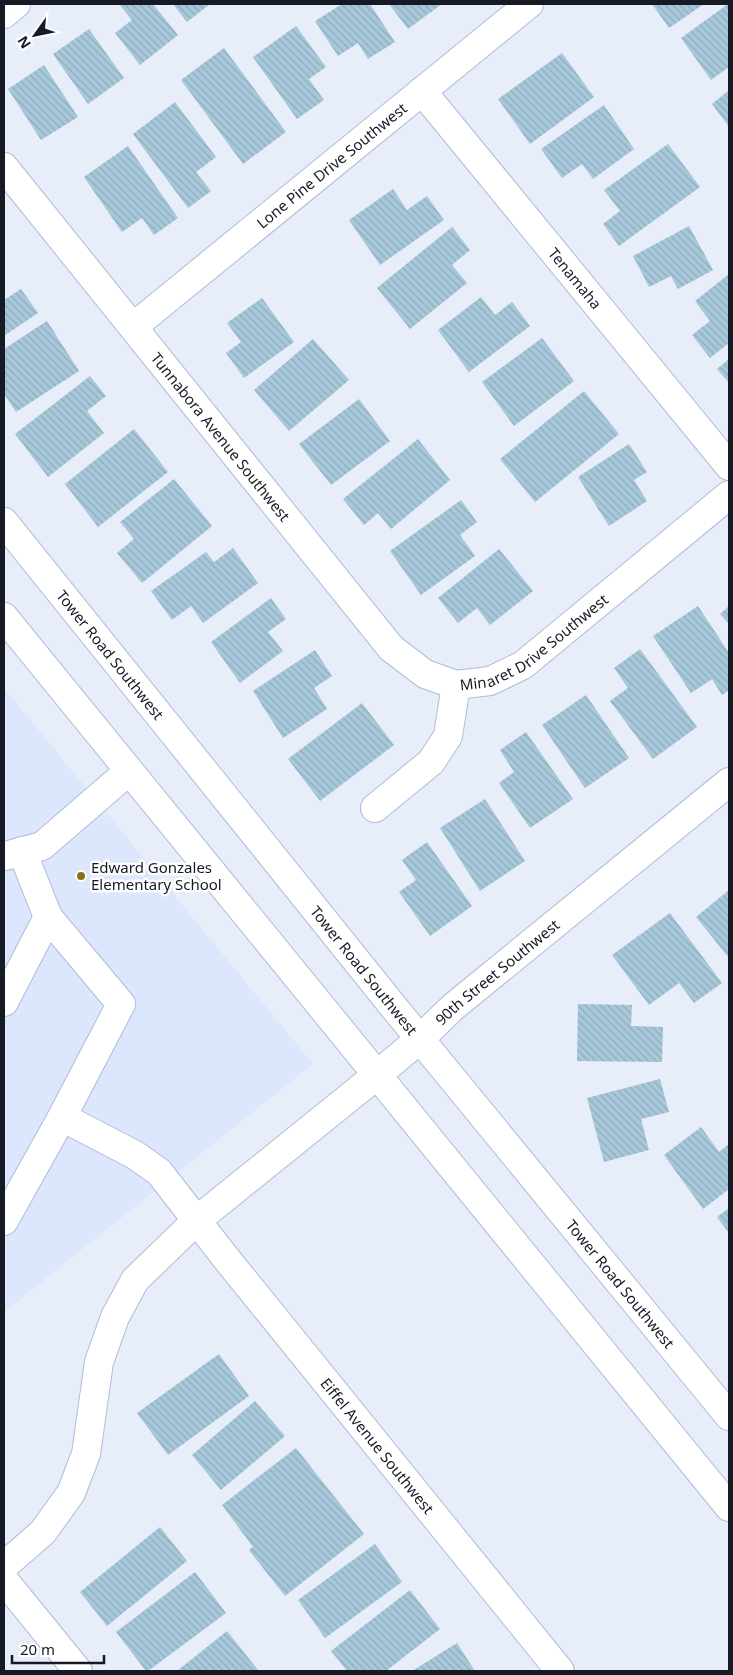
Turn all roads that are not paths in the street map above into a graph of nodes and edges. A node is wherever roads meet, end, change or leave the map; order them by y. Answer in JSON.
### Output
{"nodes":[{"id":1,"x":16,"y":4,"type":"edge"},
{"id":2,"x":530,"y":4,"type":"edge"},
{"id":3,"x":4,"y":14,"type":"edge"},
{"id":4,"x":422,"y":92,"type":"junction"},
{"id":5,"x":4,"y":167,"type":"edge"},
{"id":6,"x":133,"y":327,"type":"junction"},
{"id":7,"x":729,"y":466,"type":"edge"},
{"id":8,"x":729,"y":495,"type":"edge"},
{"id":9,"x":4,"y":522,"type":"edge"},
{"id":10,"x":4,"y":617,"type":"edge"},
{"id":11,"x":456,"y":686,"type":"junction"},
{"id":12,"x":129,"y":771,"type":"junction"},
{"id":13,"x":729,"y":782,"type":"edge"},
{"id":14,"x":375,"y":808,"type":"dead end"},
{"id":15,"x":13,"y":854,"type":"edge"},
{"id":16,"x":48,"y":917,"type":"junction"},
{"id":17,"x":4,"y":1002,"type":"edge"},
{"id":18,"x":420,"y":1038,"type":"junction"},
{"id":19,"x":377,"y":1075,"type":"junction"},
{"id":20,"x":62,"y":1117,"type":"junction"},
{"id":21,"x":4,"y":1221,"type":"edge"},
{"id":22,"x":196,"y":1221,"type":"junction"},
{"id":23,"x":729,"y":1416,"type":"edge"},
{"id":24,"x":729,"y":1507,"type":"edge"},
{"id":25,"x":4,"y":1566,"type":"edge"},
{"id":26,"x":4,"y":1580,"type":"edge"},
{"id":27,"x":78,"y":1671,"type":"edge"},
{"id":28,"x":560,"y":1671,"type":"edge"}],
"edges":[{"from":1,"to":3,"type":"street"},
{"from":2,"to":4,"type":"street","name":"Lone Pine Drive Southwest"},
{"from":4,"to":6,"type":"street","name":"Lone Pine Drive Southwest"},
{"from":4,"to":7,"type":"street","name":"Tenamaha"},
{"from":5,"to":6,"type":"street","name":"Tunnabora Avenue Southwest"},
{"from":6,"to":11,"type":"street","name":"Tunnabora Avenue Southwest"},
{"from":8,"to":11,"type":"street","name":"Minaret Drive Southwest"},
{"from":9,"to":18,"type":"street","name":"Tower Road Southwest"},
{"from":10,"to":12,"type":"street"},
{"from":11,"to":14,"type":"street","name":"Minaret Drive Southwest"},
{"from":12,"to":15,"type":"street"},
{"from":12,"to":19,"type":"street"},
{"from":13,"to":18,"type":"street","name":"90th Street Southwest"},
{"from":15,"to":16,"type":"street"},
{"from":16,"to":17,"type":"street"},
{"from":16,"to":20,"type":"street"},
{"from":18,"to":19,"type":"street","name":"90th Street Southwest"},
{"from":18,"to":23,"type":"street","name":"Tower Road Southwest"},
{"from":19,"to":22,"type":"street","name":"90th Street Southwest"},
{"from":19,"to":24,"type":"street"},
{"from":20,"to":21,"type":"street"},
{"from":20,"to":22,"type":"street","name":"Eiffel Avenue Southwest"},
{"from":22,"to":25,"type":"street","name":"90th Street Southwest"},
{"from":22,"to":28,"type":"street","name":"Eiffel Avenue Southwest"},
{"from":26,"to":27,"type":"street"}]}
